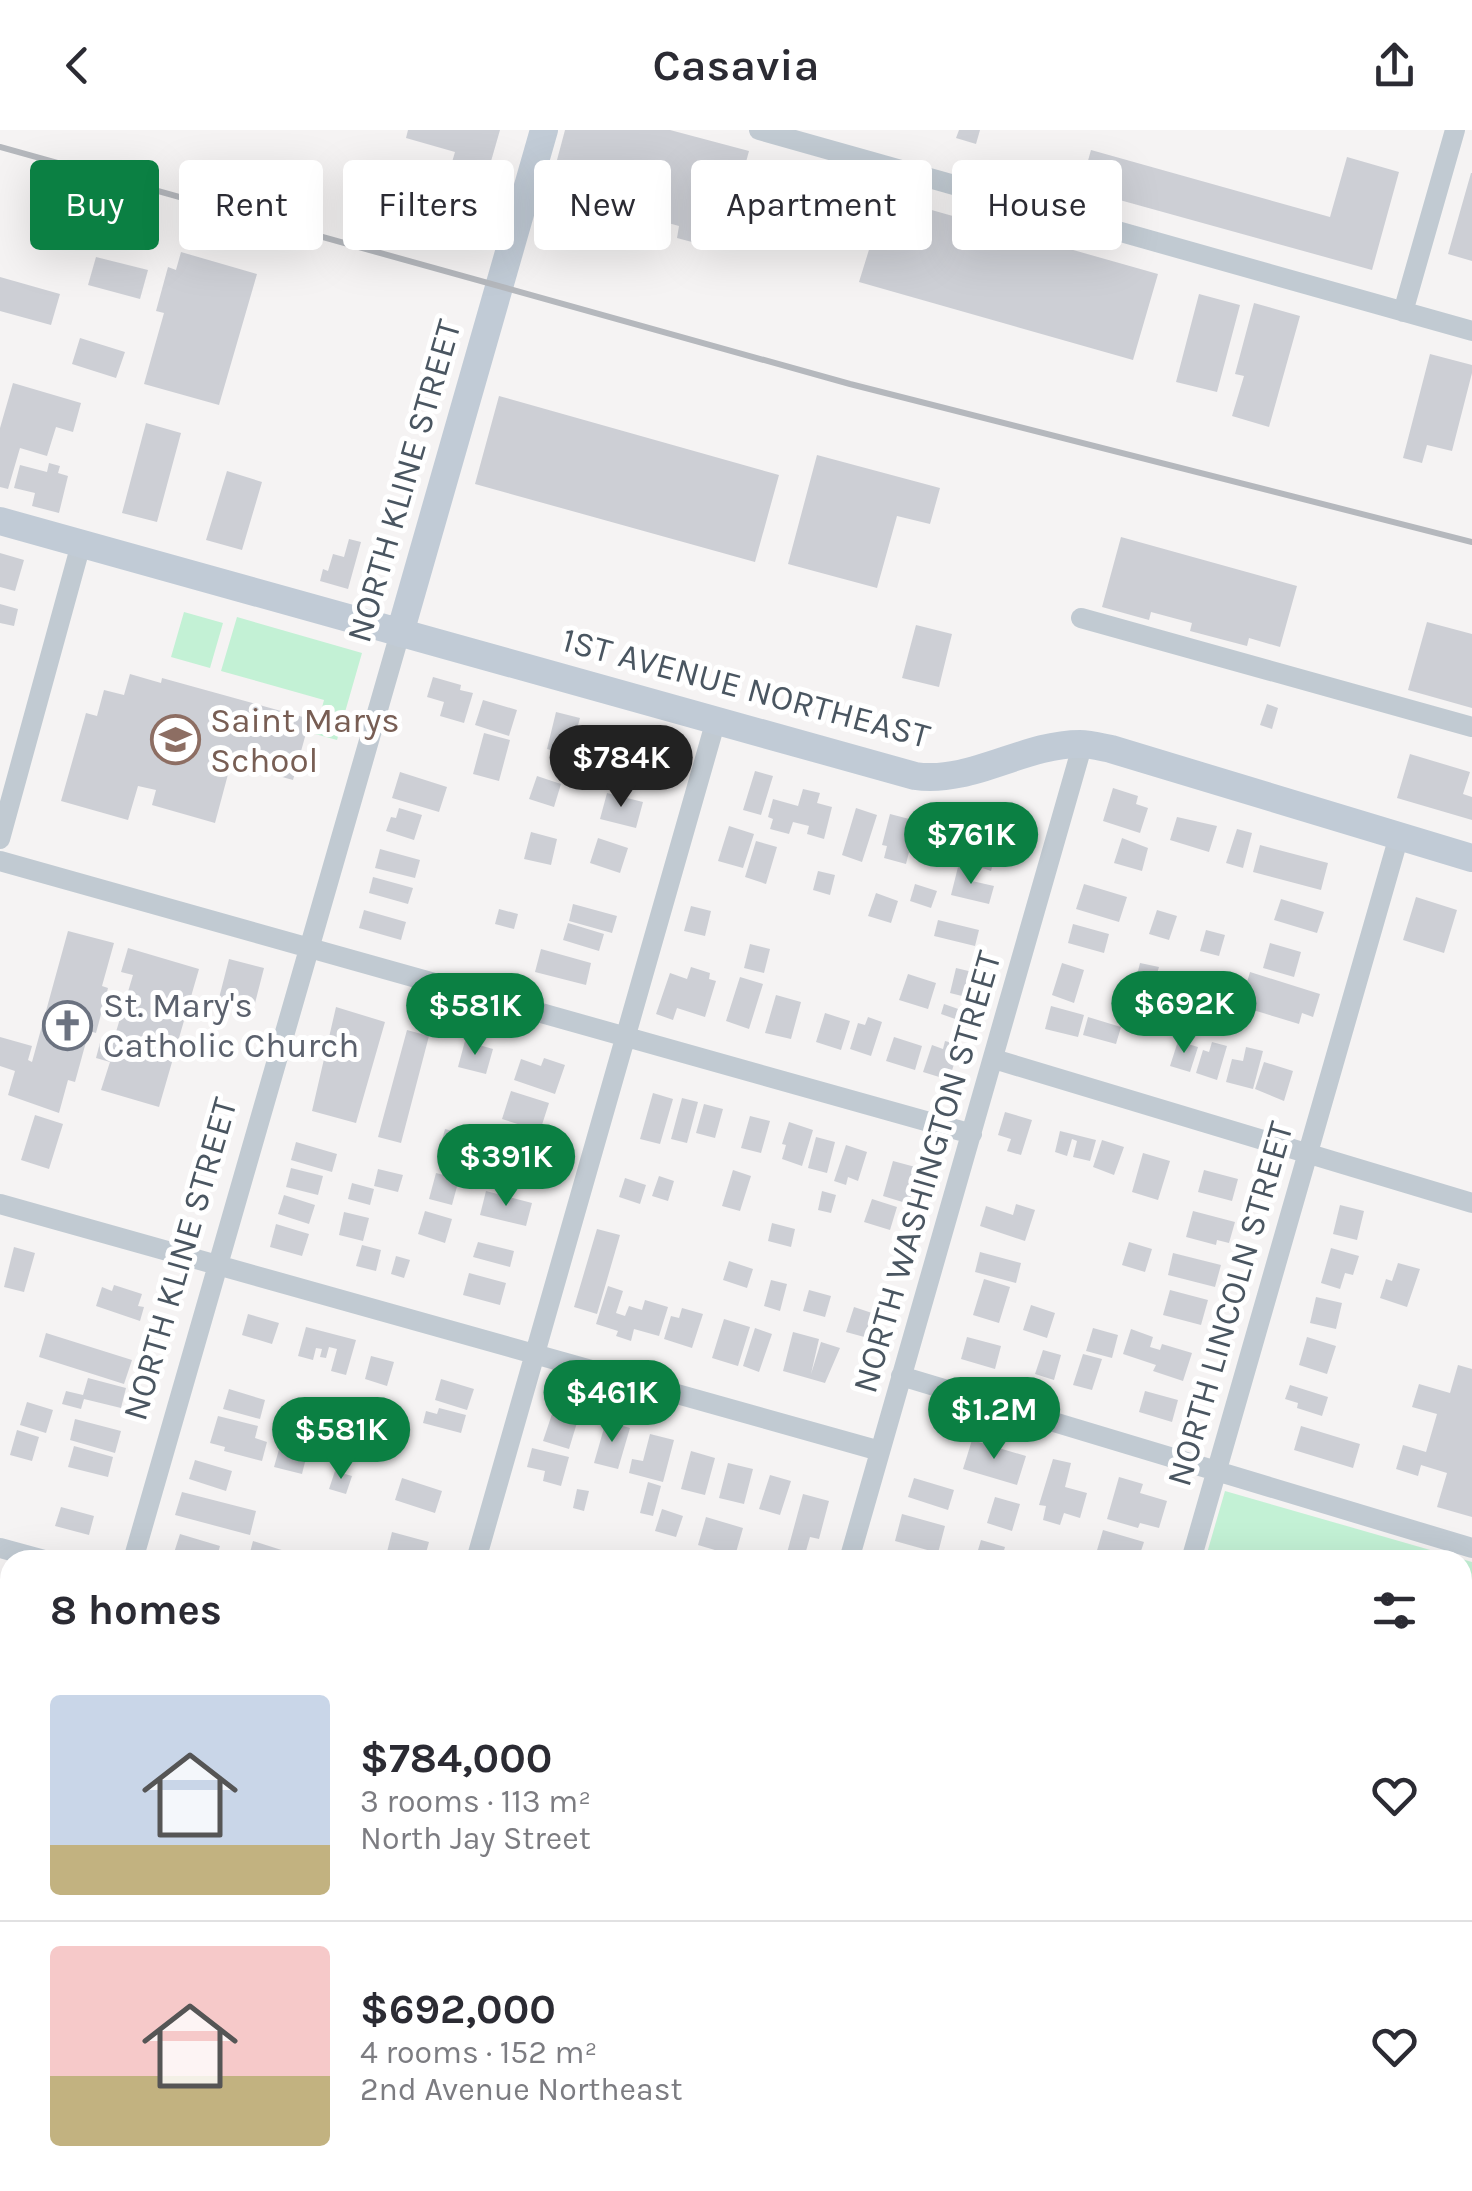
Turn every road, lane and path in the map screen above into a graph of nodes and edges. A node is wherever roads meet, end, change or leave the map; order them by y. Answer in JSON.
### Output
{"nodes":[{"id":1,"x":544,"y":130,"type":"edge"},
{"id":2,"x":760,"y":130,"type":"edge"},
{"id":3,"x":1455,"y":130,"type":"edge"},
{"id":4,"x":1402,"y":312,"type":"junction"},
{"id":5,"x":1472,"y":331,"type":"edge"},
{"id":6,"x":0,"y":521,"type":"edge"},
{"id":7,"x":82,"y":544,"type":"junction"},
{"id":8,"x":1081,"y":618,"type":"dead end"},
{"id":9,"x":400,"y":634,"type":"junction"},
{"id":10,"x":716,"y":720,"type":"junction"},
{"id":11,"x":1472,"y":727,"type":"edge"},
{"id":12,"x":1082,"y":744,"type":"junction"},
{"id":13,"x":1399,"y":836,"type":"junction"},
{"id":14,"x":0,"y":839,"type":"edge"},
{"id":15,"x":1472,"y":858,"type":"edge"},
{"id":16,"x":0,"y":861,"type":"edge"},
{"id":17,"x":308,"y":948,"type":"junction"},
{"id":18,"x":625,"y":1038,"type":"junction"},
{"id":19,"x":994,"y":1059,"type":"junction"},
{"id":20,"x":972,"y":1134,"type":"junction"},
{"id":21,"x":1306,"y":1154,"type":"junction"},
{"id":22,"x":1472,"y":1203,"type":"edge"},
{"id":23,"x":0,"y":1204,"type":"edge"},
{"id":24,"x":218,"y":1264,"type":"junction"},
{"id":25,"x":534,"y":1354,"type":"junction"},
{"id":26,"x":902,"y":1376,"type":"junction"},
{"id":27,"x":880,"y":1451,"type":"junction"},
{"id":28,"x":1216,"y":1471,"type":"junction"},
{"id":29,"x":1472,"y":1548,"type":"edge"},
{"id":30,"x":136,"y":1550,"type":"edge"},
{"id":31,"x":479,"y":1550,"type":"edge"},
{"id":32,"x":852,"y":1550,"type":"edge"},
{"id":33,"x":1194,"y":1550,"type":"edge"}],
"edges":[{"from":1,"to":9,"type":"street","name":"NORTH KLINE STREET"},
{"from":2,"to":4,"type":"street"},
{"from":3,"to":4,"type":"street"},
{"from":4,"to":5,"type":"street"},
{"from":6,"to":7,"type":"street","name":"1ST AVENUE NORTHEAST"},
{"from":7,"to":9,"type":"street","name":"1ST AVENUE NORTHEAST"},
{"from":7,"to":14,"type":"street"},
{"from":8,"to":11,"type":"street"},
{"from":9,"to":10,"type":"street","name":"1ST AVENUE NORTHEAST"},
{"from":9,"to":17,"type":"street","name":"NORTH KLINE STREET"},
{"from":10,"to":12,"type":"street","name":"1ST AVENUE NORTHEAST"},
{"from":10,"to":18,"type":"street"},
{"from":12,"to":13,"type":"street","name":"1ST AVENUE NORTHEAST"},
{"from":12,"to":19,"type":"street","name":"NORTH WASHINGTON STREET"},
{"from":13,"to":15,"type":"street","name":"1ST AVENUE NORTHEAST"},
{"from":13,"to":21,"type":"street","name":"NORTH LINCOLN STREET"},
{"from":16,"to":17,"type":"street"},
{"from":17,"to":18,"type":"street"},
{"from":17,"to":24,"type":"street","name":"NORTH KLINE STREET"},
{"from":18,"to":20,"type":"street"},
{"from":18,"to":25,"type":"street"},
{"from":19,"to":20,"type":"street","name":"NORTH WASHINGTON STREET"},
{"from":19,"to":21,"type":"street"},
{"from":20,"to":26,"type":"street","name":"NORTH WASHINGTON STREET"},
{"from":21,"to":22,"type":"street"},
{"from":21,"to":28,"type":"street","name":"NORTH LINCOLN STREET"},
{"from":23,"to":24,"type":"street"},
{"from":24,"to":25,"type":"street"},
{"from":24,"to":30,"type":"street","name":"NORTH KLINE STREET"},
{"from":25,"to":27,"type":"street"},
{"from":25,"to":31,"type":"street"},
{"from":26,"to":27,"type":"street","name":"NORTH WASHINGTON STREET"},
{"from":26,"to":28,"type":"street"},
{"from":27,"to":32,"type":"street","name":"NORTH WASHINGTON STREET"},
{"from":28,"to":29,"type":"street"},
{"from":28,"to":33,"type":"street","name":"NORTH LINCOLN STREET"}]}
